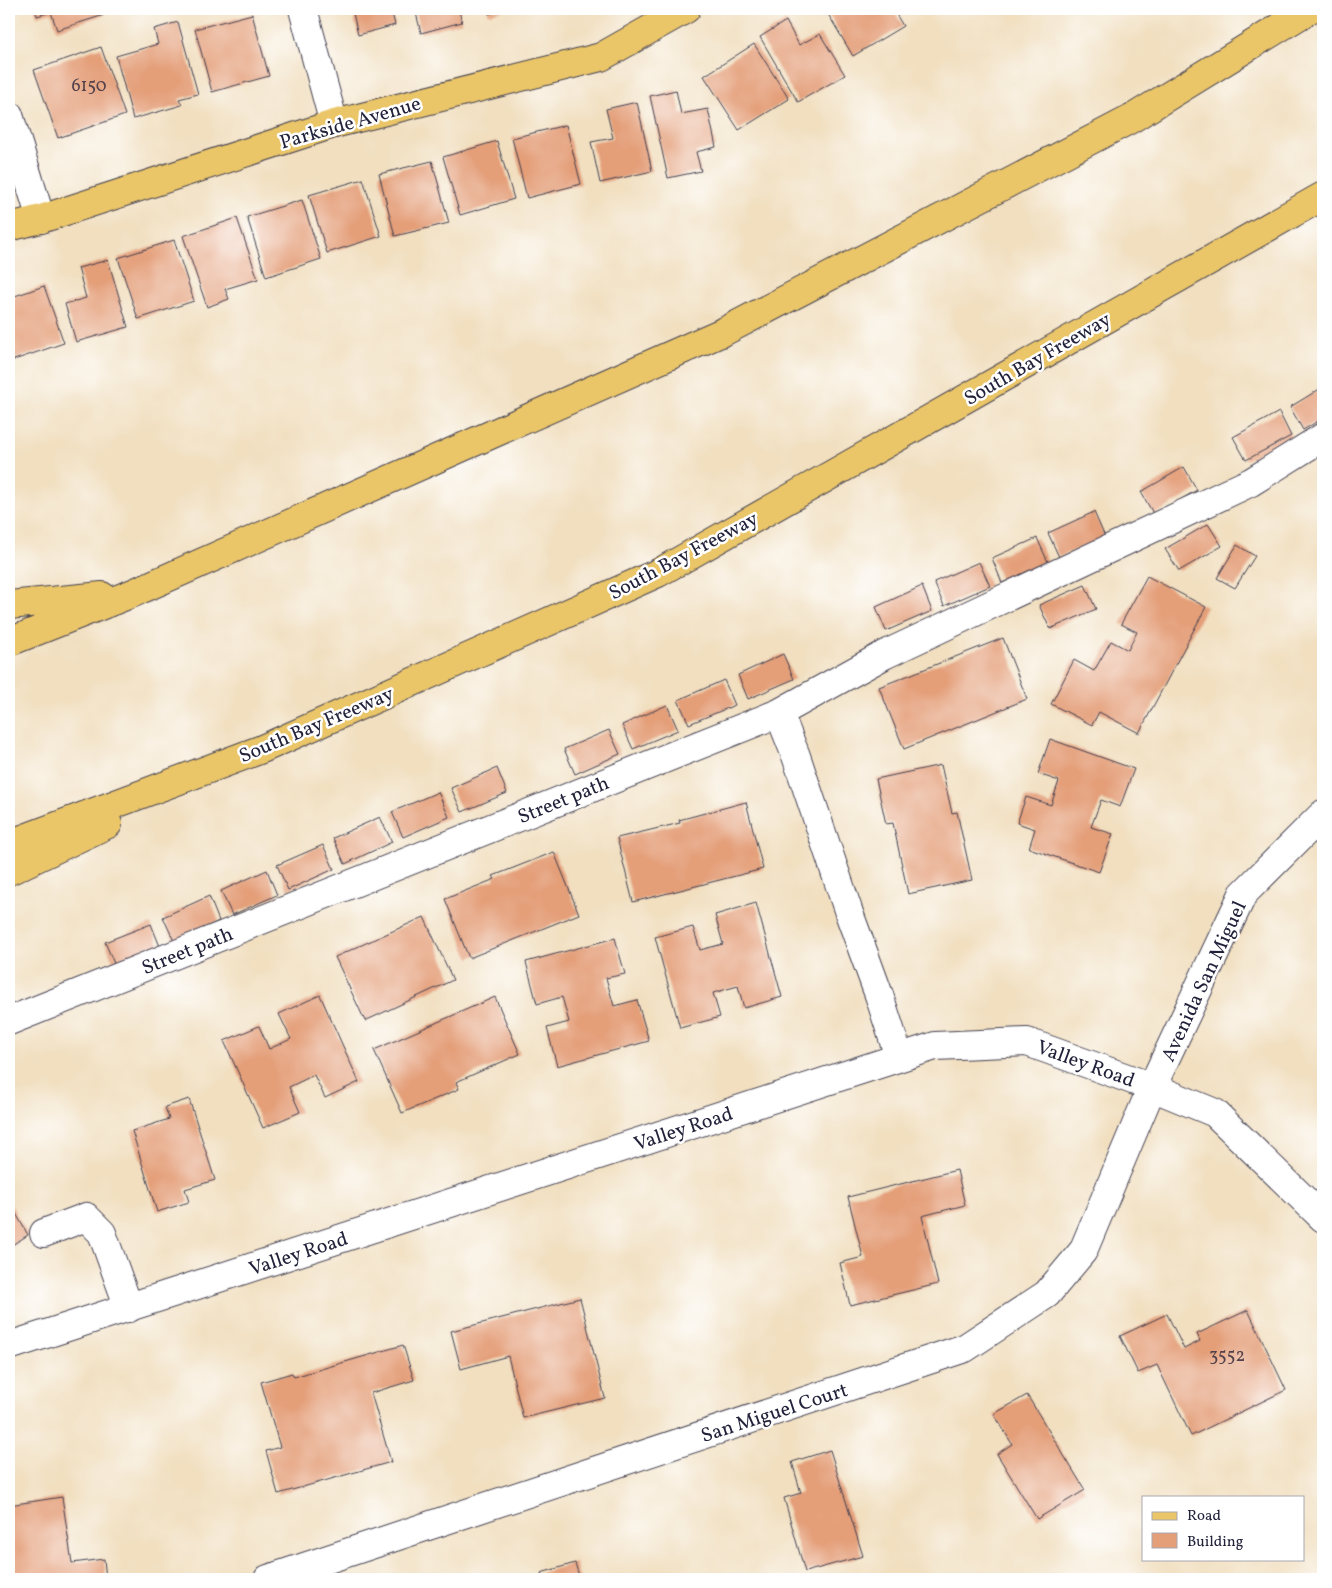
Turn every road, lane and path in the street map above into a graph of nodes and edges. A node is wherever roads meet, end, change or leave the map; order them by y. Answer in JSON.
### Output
{"nodes":[{"id":1,"x":304,"y":9,"type":"edge"},
{"id":2,"x":685,"y":9,"type":"edge"},
{"id":3,"x":1310,"y":9,"type":"edge"},
{"id":4,"x":9,"y":115,"type":"edge"},
{"id":5,"x":334,"y":124,"type":"junction"},
{"id":6,"x":1323,"y":196,"type":"edge"},
{"id":7,"x":41,"y":219,"type":"junction"},
{"id":8,"x":9,"y":227,"type":"edge"},
{"id":9,"x":1323,"y":437,"type":"edge"},
{"id":10,"x":133,"y":593,"type":"junction"},
{"id":11,"x":9,"y":605,"type":"edge"},
{"id":12,"x":9,"y":642,"type":"edge"},
{"id":13,"x":779,"y":713,"type":"junction"},
{"id":14,"x":262,"y":749,"type":"junction"},
{"id":15,"x":1323,"y":814,"type":"edge"},
{"id":16,"x":9,"y":844,"type":"edge"},
{"id":17,"x":9,"y":871,"type":"edge"},
{"id":18,"x":9,"y":1021,"type":"edge"},
{"id":19,"x":899,"y":1058,"type":"junction"},
{"id":20,"x":1152,"y":1088,"type":"junction"},
{"id":21,"x":1323,"y":1218,"type":"edge"},
{"id":22,"x":44,"y":1233,"type":"dead end"},
{"id":23,"x":129,"y":1308,"type":"junction"},
{"id":24,"x":9,"y":1346,"type":"edge"},
{"id":25,"x":268,"y":1579,"type":"edge"}],
"edges":[{"from":1,"to":5,"type":"street"},
{"from":2,"to":5,"type":"main road","name":"Parkside Avenue"},
{"from":3,"to":10,"type":"main road"},
{"from":4,"to":7,"type":"street"},
{"from":5,"to":7,"type":"main road","name":"Parkside Avenue"},
{"from":6,"to":14,"type":"main road","name":"South Bay Freeway"},
{"from":7,"to":8,"type":"main road","name":"Parkside Avenue"},
{"from":9,"to":13,"type":"street","name":"Street path"},
{"from":10,"to":11,"type":"main road"},
{"from":10,"to":12,"type":"main road"},
{"from":13,"to":18,"type":"street","name":"Street path"},
{"from":13,"to":19,"type":"street"},
{"from":14,"to":16,"type":"main road","name":"South Bay Freeway"},
{"from":14,"to":17,"type":"main road"},
{"from":15,"to":20,"type":"street","name":"Avenida San Miguel"},
{"from":19,"to":20,"type":"street","name":"Valley Road"},
{"from":19,"to":23,"type":"street","name":"Valley Road"},
{"from":20,"to":21,"type":"street","name":"Valley Road"},
{"from":20,"to":25,"type":"street","name":"San Miguel Court"},
{"from":22,"to":23,"type":"street"},
{"from":23,"to":24,"type":"street","name":"Valley Road"}]}
